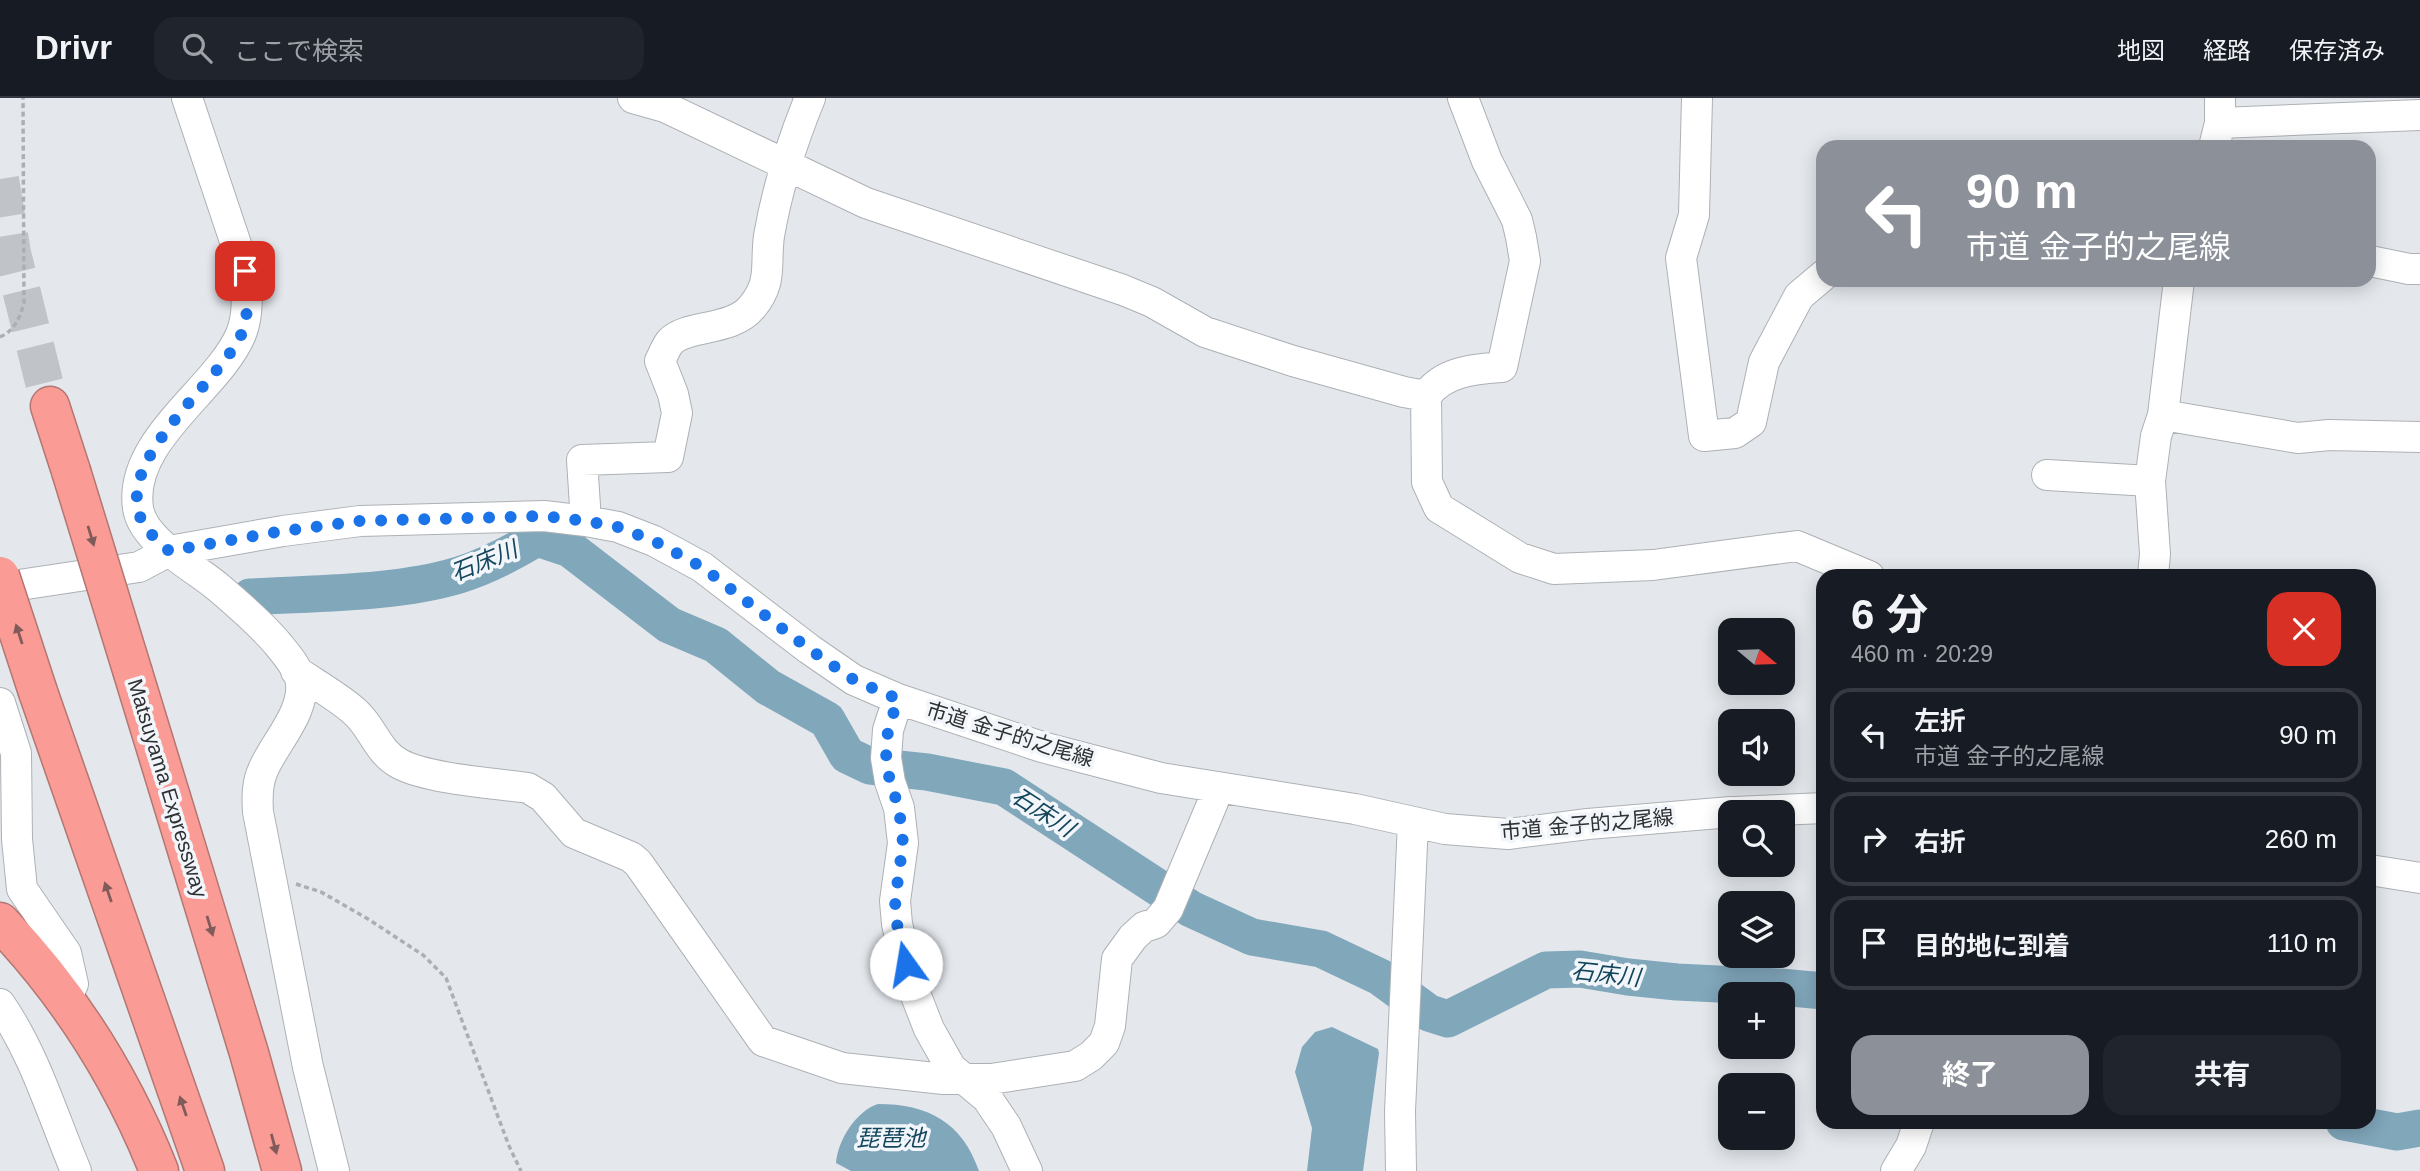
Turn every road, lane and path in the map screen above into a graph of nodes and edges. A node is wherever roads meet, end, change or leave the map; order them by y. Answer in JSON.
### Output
{"nodes":[{"id":1,"x":23,"y":98,"type":"edge"},
{"id":2,"x":187,"y":98,"type":"edge"},
{"id":3,"x":206,"y":98,"type":"edge"},
{"id":4,"x":634,"y":98,"type":"edge"},
{"id":5,"x":810,"y":98,"type":"edge"},
{"id":6,"x":1463,"y":98,"type":"edge"},
{"id":7,"x":1697,"y":98,"type":"edge"},
{"id":8,"x":2420,"y":115,"type":"edge"},
{"id":9,"x":2218,"y":123,"type":"edge"},
{"id":10,"x":786,"y":163,"type":"junction"},
{"id":11,"x":238,"y":246,"type":"junction"},
{"id":12,"x":2376,"y":262,"type":"edge"},
{"id":13,"x":2420,"y":269,"type":"edge"},
{"id":14,"x":1816,"y":282,"type":"edge"},
{"id":15,"x":2178,"y":287,"type":"edge"},
{"id":16,"x":0,"y":337,"type":"edge"},
{"id":17,"x":1426,"y":396,"type":"junction"},
{"id":18,"x":50,"y":406,"type":"tunnel mouth"},
{"id":19,"x":2163,"y":415,"type":"junction"},
{"id":20,"x":2420,"y":437,"type":"edge"},
{"id":21,"x":2047,"y":475,"type":"dead end"},
{"id":22,"x":2150,"y":481,"type":"junction"},
{"id":23,"x":586,"y":521,"type":"junction"},
{"id":24,"x":169,"y":551,"type":"junction"},
{"id":25,"x":1852,"y":569,"type":"edge"},
{"id":26,"x":2154,"y":569,"type":"edge"},
{"id":27,"x":0,"y":576,"type":"edge"},
{"id":28,"x":0,"y":588,"type":"edge"},
{"id":29,"x":296,"y":671,"type":"junction"},
{"id":30,"x":898,"y":699,"type":"junction"},
{"id":31,"x":0,"y":703,"type":"edge"},
{"id":32,"x":1213,"y":802,"type":"dead end"},
{"id":33,"x":1816,"y":808,"type":"edge"},
{"id":34,"x":1795,"y":809,"type":"edge"},
{"id":35,"x":1718,"y":813,"type":"edge"},
{"id":36,"x":1413,"y":822,"type":"junction"},
{"id":37,"x":2376,"y":871,"type":"edge"},
{"id":38,"x":2420,"y":878,"type":"edge"},
{"id":39,"x":272,"y":884,"type":"junction"},
{"id":40,"x":0,"y":922,"type":"edge"},
{"id":41,"x":66,"y":999,"type":"junction"},
{"id":42,"x":0,"y":1004,"type":"edge"},
{"id":43,"x":965,"y":1080,"type":"junction"},
{"id":44,"x":1916,"y":1129,"type":"edge"},
{"id":45,"x":76,"y":1171,"type":"edge"},
{"id":46,"x":159,"y":1171,"type":"edge"},
{"id":47,"x":205,"y":1171,"type":"edge"},
{"id":48,"x":282,"y":1171,"type":"edge"},
{"id":49,"x":334,"y":1171,"type":"edge"},
{"id":50,"x":521,"y":1171,"type":"edge"},
{"id":51,"x":1027,"y":1171,"type":"edge"},
{"id":52,"x":1401,"y":1171,"type":"edge"},
{"id":53,"x":1896,"y":1171,"type":"edge"}],
"edges":[{"from":1,"to":16,"type":"path"},
{"from":2,"to":11,"type":"street"},
{"from":3,"to":11,"type":"street"},
{"from":4,"to":10,"type":"street"},
{"from":5,"to":10,"type":"street"},
{"from":6,"to":17,"type":"street"},
{"from":7,"to":14,"type":"street"},
{"from":8,"to":9,"type":"street"},
{"from":10,"to":17,"type":"street"},
{"from":10,"to":23,"type":"street"},
{"from":11,"to":24,"type":"street"},
{"from":12,"to":13,"type":"street"},
{"from":15,"to":19,"type":"street"},
{"from":17,"to":25,"type":"street"},
{"from":18,"to":48,"type":"highway","name":"Matsuyama Expressway","one_way":true,"bridge":true},
{"from":19,"to":20,"type":"street"},
{"from":19,"to":22,"type":"street"},
{"from":21,"to":22,"type":"street"},
{"from":22,"to":26,"type":"street"},
{"from":23,"to":24,"type":"street","name":"市道 金子的之尾線"},
{"from":23,"to":30,"type":"street","name":"市道 金子的之尾線"},
{"from":24,"to":28,"type":"street","name":"市道 金子的之尾線"},
{"from":24,"to":29,"type":"street"},
{"from":47,"to":27,"type":"highway","one_way":true,"bridge":true},
{"from":29,"to":39,"type":"street"},
{"from":29,"to":43,"type":"street"},
{"from":30,"to":36,"type":"street","name":"市道 金子的之尾線"},
{"from":30,"to":43,"type":"street"},
{"from":31,"to":41,"type":"street"},
{"from":32,"to":43,"type":"street"},
{"from":33,"to":34,"type":"street","name":"市道 金子的之尾線"},
{"from":35,"to":36,"type":"street","name":"市道 金子的之尾線"},
{"from":36,"to":52,"type":"street"},
{"from":37,"to":38,"type":"street"},
{"from":39,"to":49,"type":"street"},
{"from":39,"to":50,"type":"path"},
{"from":40,"to":41,"type":"highway"},
{"from":41,"to":46,"type":"highway"},
{"from":42,"to":45,"type":"street"},
{"from":43,"to":51,"type":"street"},
{"from":44,"to":53,"type":"street"}]}
